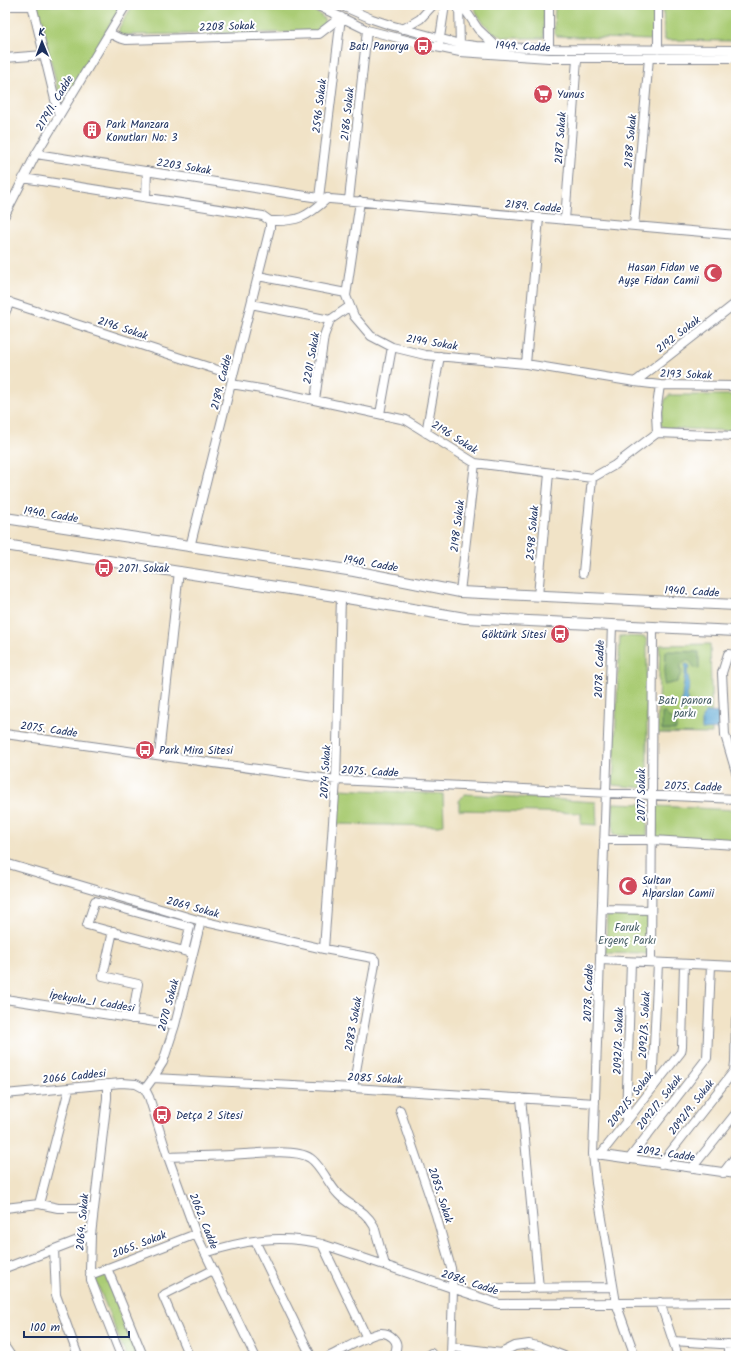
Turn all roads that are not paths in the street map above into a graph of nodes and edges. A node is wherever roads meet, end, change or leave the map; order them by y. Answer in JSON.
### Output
{"nodes":[{"id":1,"x":33,"y":5,"type":"edge"},
{"id":2,"x":126,"y":5,"type":"edge"},
{"id":3,"x":316,"y":5,"type":"edge"},
{"id":4,"x":340,"y":5,"type":"edge"},
{"id":5,"x":433,"y":5,"type":"edge"},
{"id":6,"x":445,"y":5,"type":"edge"},
{"id":7,"x":459,"y":5,"type":"edge"},
{"id":8,"x":462,"y":5,"type":"edge"},
{"id":9,"x":548,"y":5,"type":"edge"},
{"id":10,"x":658,"y":5,"type":"edge"},
{"id":11,"x":5,"y":6,"type":"edge"},
{"id":12,"x":341,"y":17,"type":"junction"},
{"id":13,"x":402,"y":29,"type":"junction"},
{"id":14,"x":368,"y":30,"type":"junction"},
{"id":15,"x":109,"y":33,"type":"junction"},
{"id":16,"x":439,"y":39,"type":"junction"},
{"id":17,"x":438,"y":48,"type":"junction"},
{"id":18,"x":460,"y":48,"type":"junction"},
{"id":19,"x":498,"y":48,"type":"junction"},
{"id":20,"x":549,"y":49,"type":"junction"},
{"id":21,"x":658,"y":50,"type":"junction"},
{"id":22,"x":736,"y":50,"type":"edge"},
{"id":23,"x":44,"y":55,"type":"junction"},
{"id":24,"x":5,"y":58,"type":"edge"},
{"id":25,"x":649,"y":58,"type":"junction"},
{"id":26,"x":736,"y":58,"type":"edge"},
{"id":27,"x":577,"y":59,"type":"junction"},
{"id":28,"x":59,"y":116,"type":"junction"},
{"id":29,"x":36,"y":154,"type":"junction"},
{"id":30,"x":147,"y":171,"type":"junction"},
{"id":31,"x":24,"y":178,"type":"junction"},
{"id":32,"x":146,"y":197,"type":"junction"},
{"id":33,"x":319,"y":198,"type":"junction"},
{"id":34,"x":328,"y":198,"type":"junction"},
{"id":35,"x":349,"y":200,"type":"junction"},
{"id":36,"x":8,"y":201,"type":"edge"},
{"id":37,"x":360,"y":201,"type":"junction"},
{"id":38,"x":5,"y":215,"type":"edge"},
{"id":39,"x":538,"y":218,"type":"junction"},
{"id":40,"x":565,"y":220,"type":"junction"},
{"id":41,"x":270,"y":221,"type":"junction"},
{"id":42,"x":634,"y":226,"type":"junction"},
{"id":43,"x":736,"y":235,"type":"edge"},
{"id":44,"x":258,"y":276,"type":"junction"},
{"id":45,"x":346,"y":293,"type":"junction"},
{"id":46,"x":8,"y":301,"type":"edge"},
{"id":47,"x":736,"y":302,"type":"edge"},
{"id":48,"x":251,"y":304,"type":"junction"},
{"id":49,"x":350,"y":306,"type":"junction"},
{"id":50,"x":5,"y":313,"type":"edge"},
{"id":51,"x":330,"y":320,"type":"junction"},
{"id":52,"x":392,"y":347,"type":"junction"},
{"id":53,"x":440,"y":356,"type":"junction"},
{"id":54,"x":526,"y":364,"type":"junction"},
{"id":55,"x":233,"y":375,"type":"junction"},
{"id":56,"x":634,"y":382,"type":"junction"},
{"id":57,"x":231,"y":384,"type":"junction"},
{"id":58,"x":660,"y":385,"type":"junction"},
{"id":59,"x":736,"y":386,"type":"edge"},
{"id":60,"x":315,"y":400,"type":"junction"},
{"id":61,"x":380,"y":414,"type":"junction"},
{"id":62,"x":426,"y":433,"type":"junction"},
{"id":63,"x":657,"y":433,"type":"junction"},
{"id":64,"x":736,"y":436,"type":"edge"},
{"id":65,"x":475,"y":463,"type":"junction"},
{"id":66,"x":549,"y":472,"type":"junction"},
{"id":67,"x":592,"y":478,"type":"junction"},
{"id":68,"x":5,"y":518,"type":"edge"},
{"id":69,"x":5,"y":545,"type":"edge"},
{"id":70,"x":190,"y":547,"type":"junction"},
{"id":71,"x":178,"y":571,"type":"junction"},
{"id":72,"x":583,"y":573,"type":"dead end"},
{"id":73,"x":460,"y":592,"type":"junction"},
{"id":74,"x":538,"y":596,"type":"junction"},
{"id":75,"x":341,"y":597,"type":"junction"},
{"id":76,"x":736,"y":605,"type":"edge"},
{"id":77,"x":612,"y":625,"type":"junction"},
{"id":78,"x":653,"y":627,"type":"junction"},
{"id":79,"x":736,"y":631,"type":"edge"},
{"id":80,"x":736,"y":655,"type":"edge"},
{"id":81,"x":5,"y":734,"type":"edge"},
{"id":82,"x":159,"y":755,"type":"junction"},
{"id":83,"x":736,"y":772,"type":"edge"},
{"id":84,"x":336,"y":780,"type":"junction"},
{"id":85,"x":606,"y":793,"type":"junction"},
{"id":86,"x":652,"y":796,"type":"junction"},
{"id":87,"x":736,"y":799,"type":"edge"},
{"id":88,"x":604,"y":840,"type":"junction"},
{"id":89,"x":652,"y":840,"type":"junction"},
{"id":90,"x":736,"y":845,"type":"edge"},
{"id":91,"x":5,"y":862,"type":"edge"},
{"id":92,"x":602,"y":909,"type":"junction"},
{"id":93,"x":651,"y":910,"type":"junction"},
{"id":94,"x":201,"y":921,"type":"junction"},
{"id":95,"x":113,"y":931,"type":"junction"},
{"id":96,"x":324,"y":949,"type":"junction"},
{"id":97,"x":189,"y":952,"type":"junction"},
{"id":98,"x":600,"y":960,"type":"junction"},
{"id":99,"x":631,"y":962,"type":"junction"},
{"id":100,"x":654,"y":963,"type":"junction"},
{"id":101,"x":375,"y":964,"type":"joint"},
{"id":102,"x":684,"y":964,"type":"junction"},
{"id":103,"x":711,"y":965,"type":"junction"},
{"id":104,"x":736,"y":966,"type":"edge"},
{"id":105,"x":5,"y":999,"type":"edge"},
{"id":106,"x":132,"y":1019,"type":"junction"},
{"id":107,"x":736,"y":1019,"type":"edge"},
{"id":108,"x":175,"y":1025,"type":"junction"},
{"id":109,"x":735,"y":1062,"type":"edge"},
{"id":110,"x":153,"y":1078,"type":"junction"},
{"id":111,"x":107,"y":1084,"type":"junction"},
{"id":112,"x":353,"y":1088,"type":"junction"},
{"id":113,"x":652,"y":1088,"type":"junction"},
{"id":114,"x":69,"y":1089,"type":"junction"},
{"id":115,"x":145,"y":1089,"type":"junction"},
{"id":116,"x":5,"y":1094,"type":"edge"},
{"id":117,"x":521,"y":1098,"type":"junction"},
{"id":118,"x":595,"y":1102,"type":"junction"},
{"id":119,"x":400,"y":1110,"type":"dead end"},
{"id":120,"x":736,"y":1113,"type":"edge"},
{"id":121,"x":626,"y":1120,"type":"junction"},
{"id":122,"x":596,"y":1155,"type":"junction"},
{"id":123,"x":736,"y":1156,"type":"edge"},
{"id":124,"x":168,"y":1157,"type":"junction"},
{"id":125,"x":628,"y":1159,"type":"junction"},
{"id":126,"x":661,"y":1164,"type":"junction"},
{"id":127,"x":692,"y":1168,"type":"junction"},
{"id":128,"x":723,"y":1173,"type":"junction"},
{"id":129,"x":736,"y":1174,"type":"edge"},
{"id":130,"x":39,"y":1204,"type":"junction"},
{"id":131,"x":5,"y":1208,"type":"edge"},
{"id":132,"x":94,"y":1208,"type":"junction"},
{"id":133,"x":196,"y":1234,"type":"junction"},
{"id":134,"x":91,"y":1235,"type":"junction"},
{"id":135,"x":255,"y":1241,"type":"junction"},
{"id":136,"x":322,"y":1244,"type":"junction"},
{"id":137,"x":54,"y":1249,"type":"junction"},
{"id":138,"x":205,"y":1253,"type":"junction"},
{"id":139,"x":385,"y":1265,"type":"junction"},
{"id":140,"x":5,"y":1268,"type":"edge"},
{"id":141,"x":107,"y":1268,"type":"junction"},
{"id":142,"x":213,"y":1270,"type":"junction"},
{"id":143,"x":90,"y":1275,"type":"junction"},
{"id":144,"x":613,"y":1287,"type":"junction"},
{"id":145,"x":496,"y":1288,"type":"dead end"},
{"id":146,"x":539,"y":1288,"type":"junction"},
{"id":147,"x":453,"y":1289,"type":"junction"},
{"id":148,"x":660,"y":1302,"type":"junction"},
{"id":149,"x":736,"y":1302,"type":"edge"},
{"id":150,"x":616,"y":1303,"type":"junction"},
{"id":151,"x":367,"y":1338,"type":"junction"},
{"id":152,"x":673,"y":1341,"type":"junction"},
{"id":153,"x":732,"y":1344,"type":"edge"},
{"id":154,"x":5,"y":1347,"type":"edge"},
{"id":155,"x":452,"y":1352,"type":"edge"},
{"id":156,"x":11,"y":1356,"type":"edge"},
{"id":157,"x":78,"y":1356,"type":"edge"},
{"id":158,"x":121,"y":1356,"type":"edge"},
{"id":159,"x":143,"y":1356,"type":"edge"},
{"id":160,"x":189,"y":1356,"type":"edge"},
{"id":161,"x":255,"y":1356,"type":"edge"},
{"id":162,"x":311,"y":1356,"type":"edge"},
{"id":163,"x":330,"y":1356,"type":"edge"},
{"id":164,"x":394,"y":1356,"type":"edge"},
{"id":165,"x":564,"y":1356,"type":"edge"},
{"id":166,"x":635,"y":1356,"type":"edge"},
{"id":167,"x":678,"y":1356,"type":"edge"},
{"id":168,"x":728,"y":1356,"type":"edge"}],
"edges":[{"from":1,"to":11,"type":"street"},
{"from":1,"to":23,"type":"street"},
{"from":2,"to":15,"type":"street","name":"2179/1. Cadde"},
{"from":3,"to":12,"type":"street","name":"1949. Cadde"},
{"from":4,"to":13,"type":"street","name":"1949. Cadde"},
{"from":5,"to":13,"type":"street"},
{"from":6,"to":16,"type":"street"},
{"from":7,"to":18,"type":"street"},
{"from":8,"to":19,"type":"street"},
{"from":9,"to":20,"type":"street"},
{"from":10,"to":21,"type":"street"},
{"from":12,"to":14,"type":"street","name":"1949. Cadde"},
{"from":12,"to":15,"type":"street","name":"2208 Sokak"},
{"from":12,"to":33,"type":"street","name":"2596 Sokak"},
{"from":13,"to":16,"type":"street","name":"1949. Cadde"},
{"from":14,"to":17,"type":"street","name":"1949. Cadde"},
{"from":14,"to":35,"type":"street","name":"2186 Sokak"},
{"from":15,"to":28,"type":"street","name":"2179/1. Cadde"},
{"from":16,"to":17,"type":"street"},
{"from":16,"to":18,"type":"street","name":"1949. Cadde"},
{"from":17,"to":18,"type":"street","name":"1949. Cadde"},
{"from":18,"to":19,"type":"street","name":"1949. Cadde"},
{"from":18,"to":27,"type":"street","name":"1949. Cadde"},
{"from":19,"to":20,"type":"street","name":"1949. Cadde"},
{"from":20,"to":21,"type":"street","name":"1949. Cadde"},
{"from":21,"to":22,"type":"street","name":"1949. Cadde"},
{"from":23,"to":24,"type":"street"},
{"from":23,"to":28,"type":"street"},
{"from":25,"to":26,"type":"street","name":"1949. Cadde"},
{"from":25,"to":27,"type":"street","name":"1949. Cadde"},
{"from":25,"to":42,"type":"street","name":"2188 Sokak"},
{"from":27,"to":40,"type":"street","name":"2187 Sokak"},
{"from":28,"to":29,"type":"street","name":"2179/1. Cadde"},
{"from":29,"to":30,"type":"street","name":"2203 Sokak"},
{"from":29,"to":31,"type":"street","name":"2179/1. Cadde"},
{"from":30,"to":32,"type":"street"},
{"from":30,"to":33,"type":"street","name":"2203 Sokak"},
{"from":31,"to":32,"type":"street"},
{"from":31,"to":36,"type":"street","name":"2179/1. Cadde"},
{"from":32,"to":41,"type":"street"},
{"from":33,"to":34,"type":"street","name":"2203 Sokak"},
{"from":34,"to":35,"type":"street","name":"2189. Cadde"},
{"from":34,"to":41,"type":"street"},
{"from":35,"to":37,"type":"street","name":"2189. Cadde"},
{"from":36,"to":38,"type":"street","name":"2179/1. Cadde"},
{"from":37,"to":39,"type":"street","name":"2189. Cadde"},
{"from":37,"to":45,"type":"street","name":"2194 Sokak"},
{"from":39,"to":40,"type":"street","name":"2189. Cadde"},
{"from":39,"to":54,"type":"street"},
{"from":40,"to":42,"type":"street","name":"2189. Cadde"},
{"from":41,"to":44,"type":"street","name":"2189. Cadde"},
{"from":42,"to":43,"type":"street","name":"2189. Cadde"},
{"from":44,"to":45,"type":"street"},
{"from":44,"to":48,"type":"street","name":"2189. Cadde"},
{"from":45,"to":49,"type":"street","name":"2194 Sokak"},
{"from":46,"to":50,"type":"street"},
{"from":46,"to":55,"type":"street","name":"2196 Sokak"},
{"from":47,"to":56,"type":"street","name":"2192 Sokak"},
{"from":48,"to":51,"type":"street"},
{"from":48,"to":55,"type":"street","name":"2189. Cadde"},
{"from":49,"to":51,"type":"street","name":"2201 Sokak"},
{"from":49,"to":52,"type":"street","name":"2194 Sokak"},
{"from":51,"to":60,"type":"street","name":"2201 Sokak"},
{"from":52,"to":53,"type":"street","name":"2194 Sokak"},
{"from":52,"to":61,"type":"street"},
{"from":53,"to":54,"type":"street","name":"2194 Sokak"},
{"from":53,"to":62,"type":"street"},
{"from":54,"to":56,"type":"street","name":"2194 Sokak"},
{"from":55,"to":57,"type":"street","name":"2189. Cadde"},
{"from":56,"to":58,"type":"street","name":"2193 Sokak"},
{"from":57,"to":60,"type":"street","name":"2196 Sokak"},
{"from":57,"to":70,"type":"street","name":"2189. Cadde"},
{"from":58,"to":59,"type":"street","name":"2193 Sokak"},
{"from":58,"to":63,"type":"street"},
{"from":60,"to":61,"type":"street","name":"2196 Sokak"},
{"from":61,"to":62,"type":"street","name":"2196 Sokak"},
{"from":62,"to":65,"type":"street","name":"2196 Sokak"},
{"from":63,"to":64,"type":"street"},
{"from":63,"to":67,"type":"street"},
{"from":65,"to":66,"type":"street","name":"2196 Sokak"},
{"from":65,"to":73,"type":"street","name":"2198 Sokak"},
{"from":66,"to":67,"type":"street","name":"2196 Sokak"},
{"from":66,"to":74,"type":"street","name":"2598 Sokak"},
{"from":67,"to":72,"type":"street"},
{"from":68,"to":70,"type":"main road","name":"1940. Cadde"},
{"from":69,"to":71,"type":"main road"},
{"from":70,"to":73,"type":"main road","name":"1940. Cadde"},
{"from":71,"to":75,"type":"main road"},
{"from":71,"to":82,"type":"street"},
{"from":73,"to":74,"type":"main road","name":"1940. Cadde"},
{"from":74,"to":76,"type":"main road","name":"1940. Cadde"},
{"from":75,"to":77,"type":"main road"},
{"from":75,"to":84,"type":"street","name":"2074 Sokak"},
{"from":77,"to":78,"type":"main road"},
{"from":77,"to":85,"type":"street","name":"2078. Cadde"},
{"from":78,"to":79,"type":"main road"},
{"from":78,"to":86,"type":"street","name":"2077 Sokak"},
{"from":80,"to":83,"type":"street"},
{"from":81,"to":82,"type":"street","name":"2075. Cadde"},
{"from":82,"to":84,"type":"street","name":"2075. Cadde"},
{"from":84,"to":85,"type":"street","name":"2075. Cadde"},
{"from":84,"to":96,"type":"street","name":"2074 Sokak"},
{"from":85,"to":86,"type":"street","name":"2075. Cadde"},
{"from":85,"to":88,"type":"street","name":"2078. Cadde"},
{"from":86,"to":87,"type":"street","name":"2075. Cadde"},
{"from":86,"to":89,"type":"street","name":"2077 Sokak"},
{"from":88,"to":89,"type":"street"},
{"from":88,"to":92,"type":"street","name":"2078. Cadde"},
{"from":89,"to":90,"type":"street"},
{"from":89,"to":93,"type":"street","name":"2077 Sokak"},
{"from":91,"to":94,"type":"street","name":"2069 Sokak"},
{"from":92,"to":93,"type":"street"},
{"from":92,"to":98,"type":"street","name":"2078. Cadde"},
{"from":93,"to":100,"type":"street","name":"2077 Sokak"},
{"from":94,"to":96,"type":"street","name":"2069 Sokak"},
{"from":94,"to":97,"type":"street","name":"2070 Sokak"},
{"from":95,"to":97,"type":"street"},
{"from":95,"to":97,"type":"street"},
{"from":95,"to":106,"type":"street"},
{"from":96,"to":101,"type":"street","name":"2069 Sokak"},
{"from":97,"to":108,"type":"street","name":"2070 Sokak"},
{"from":98,"to":99,"type":"street"},
{"from":98,"to":118,"type":"street","name":"2078. Cadde"},
{"from":99,"to":100,"type":"street"},
{"from":99,"to":121,"type":"street","name":"2092/2. Sokak"},
{"from":100,"to":102,"type":"street"},
{"from":100,"to":113,"type":"street","name":"2092/3. Sokak"},
{"from":101,"to":112,"type":"street","name":"2083 Sokak"},
{"from":102,"to":103,"type":"street"},
{"from":102,"to":113,"type":"street","name":"2092/5. Sokak"},
{"from":103,"to":104,"type":"street"},
{"from":103,"to":125,"type":"street","name":"2092/7. Sokak"},
{"from":105,"to":106,"type":"street","name":"İpekyolu_1 Caddesi"},
{"from":106,"to":108,"type":"street","name":"İpekyolu_1 Caddesi"},
{"from":107,"to":109,"type":"street"},
{"from":108,"to":110,"type":"street","name":"2070 Sokak"},
{"from":109,"to":126,"type":"street","name":"2092/9. Sokak"},
{"from":110,"to":112,"type":"street","name":"2085 Sokak"},
{"from":110,"to":115,"type":"street","name":"2070 Sokak"},
{"from":111,"to":114,"type":"street","name":"2066 Caddesi"},
{"from":111,"to":115,"type":"street","name":"2066 Caddesi"},
{"from":111,"to":132,"type":"street","name":"2064. Sokak"},
{"from":112,"to":117,"type":"street","name":"2085 Sokak"},
{"from":113,"to":121,"type":"street","name":"2092/5. Sokak"},
{"from":114,"to":116,"type":"street","name":"2066 Caddesi"},
{"from":114,"to":130,"type":"street"},
{"from":115,"to":124,"type":"street","name":"2062. Cadde"},
{"from":117,"to":118,"type":"street","name":"2085 Sokak"},
{"from":117,"to":146,"type":"street"},
{"from":118,"to":122,"type":"street","name":"2078. Cadde"},
{"from":119,"to":147,"type":"street","name":"2085. Sokak"},
{"from":120,"to":127,"type":"street"},
{"from":121,"to":122,"type":"street","name":"2092/5. Sokak"},
{"from":122,"to":125,"type":"street","name":"2092. Cadde"},
{"from":122,"to":144,"type":"street","name":"2078. Cadde"},
{"from":123,"to":128,"type":"street"},
{"from":124,"to":133,"type":"street","name":"2062. Cadde"},
{"from":124,"to":139,"type":"street"},
{"from":125,"to":126,"type":"street","name":"2092. Cadde"},
{"from":126,"to":127,"type":"street","name":"2092. Cadde"},
{"from":127,"to":128,"type":"street","name":"2092. Cadde"},
{"from":128,"to":129,"type":"street","name":"2092. Cadde"},
{"from":130,"to":131,"type":"street"},
{"from":130,"to":132,"type":"street"},
{"from":132,"to":134,"type":"street","name":"2064. Sokak"},
{"from":133,"to":138,"type":"street","name":"2062. Cadde"},
{"from":133,"to":141,"type":"street","name":"2065. Sokak"},
{"from":134,"to":137,"type":"street"},
{"from":134,"to":143,"type":"street","name":"2064. Sokak"},
{"from":135,"to":136,"type":"street","name":"2086. Cadde"},
{"from":135,"to":138,"type":"street","name":"2086. Cadde"},
{"from":135,"to":162,"type":"street"},
{"from":136,"to":139,"type":"street","name":"2086. Cadde"},
{"from":136,"to":151,"type":"street"},
{"from":137,"to":140,"type":"street"},
{"from":137,"to":157,"type":"street"},
{"from":138,"to":142,"type":"street","name":"2062. Cadde"},
{"from":139,"to":147,"type":"street","name":"2086. Cadde"},
{"from":141,"to":143,"type":"street","name":"2065. Sokak"},
{"from":141,"to":159,"type":"street"},
{"from":142,"to":160,"type":"street"},
{"from":142,"to":161,"type":"street","name":"2062. Cadde"},
{"from":143,"to":158,"type":"street","name":"2064. Sokak"},
{"from":144,"to":146,"type":"street"},
{"from":144,"to":150,"type":"street","name":"2078. Cadde"},
{"from":145,"to":146,"type":"street"},
{"from":147,"to":150,"type":"street","name":"2086. Cadde"},
{"from":147,"to":155,"type":"street","name":"2085. Sokak"},
{"from":148,"to":149,"type":"street","name":"2086. Cadde"},
{"from":148,"to":150,"type":"street","name":"2086. Cadde"},
{"from":148,"to":152,"type":"street"},
{"from":150,"to":166,"type":"street","name":"2078. Cadde"},
{"from":151,"to":163,"type":"street"},
{"from":151,"to":164,"type":"street"},
{"from":152,"to":153,"type":"street"},
{"from":152,"to":167,"type":"street"},
{"from":153,"to":168,"type":"street"},
{"from":154,"to":156,"type":"street"},
{"from":155,"to":165,"type":"street"}]}
